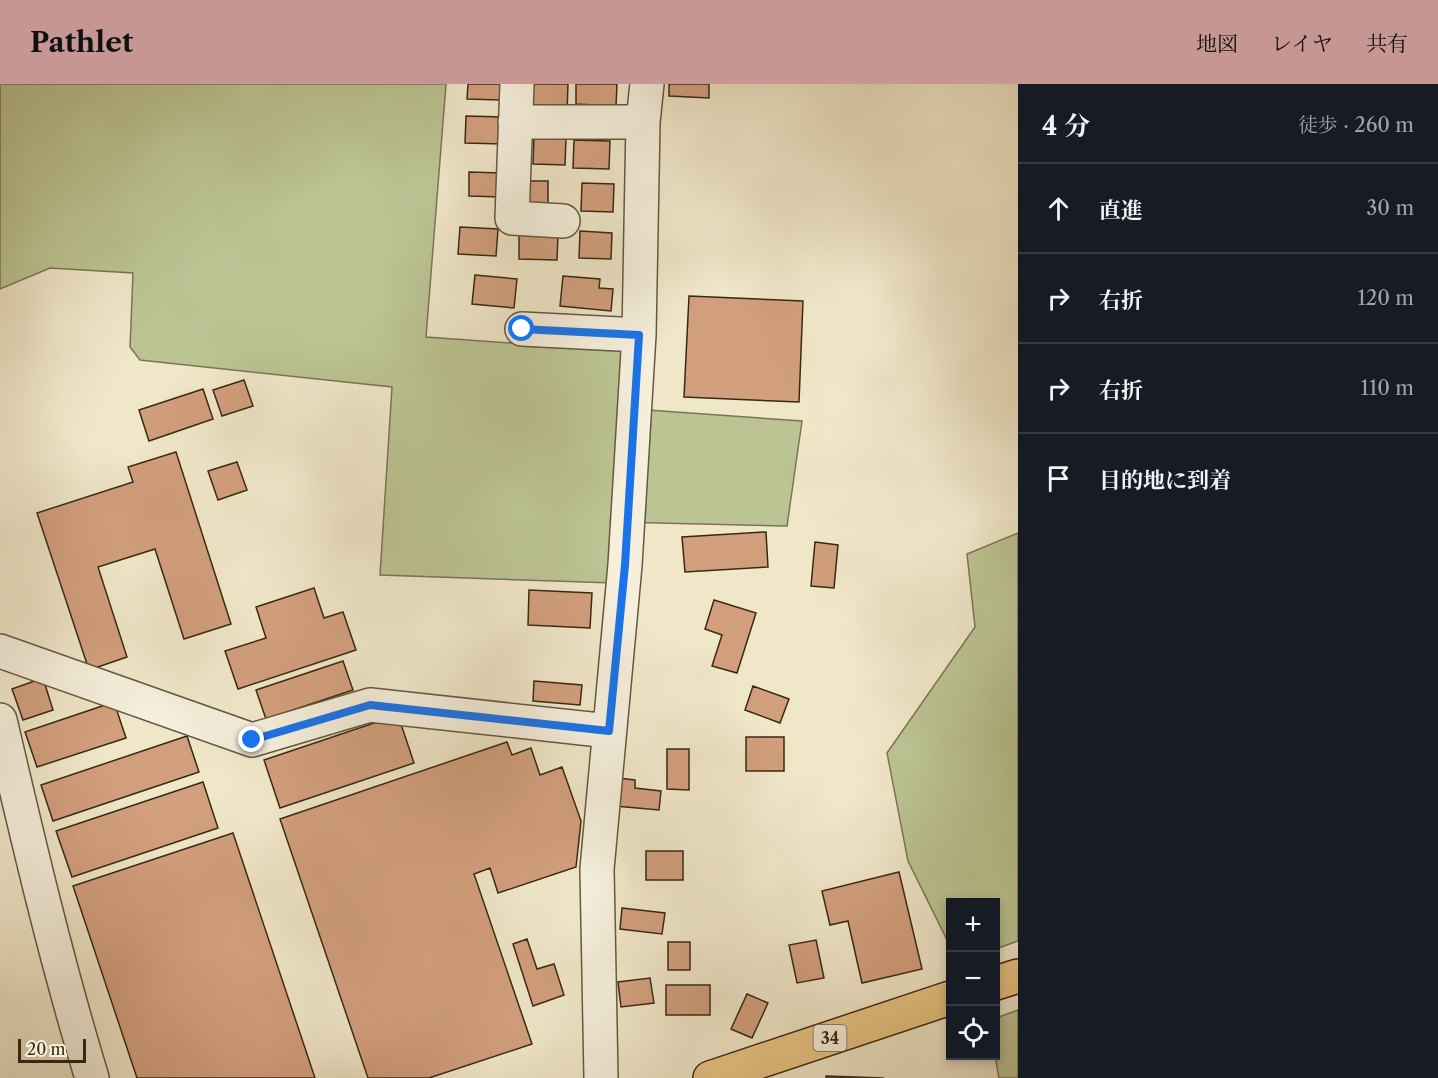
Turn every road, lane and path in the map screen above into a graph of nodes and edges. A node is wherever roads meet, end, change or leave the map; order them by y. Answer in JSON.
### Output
{"nodes":[{"id":1,"x":517,"y":84,"type":"edge"},
{"id":2,"x":647,"y":84,"type":"edge"},
{"id":3,"x":515,"y":122,"type":"junction"},
{"id":4,"x":643,"y":122,"type":"junction"},
{"id":5,"x":563,"y":221,"type":"dead end"},
{"id":6,"x":522,"y":329,"type":"dead end"},
{"id":7,"x":639,"y":335,"type":"junction"},
{"id":8,"x":0,"y":651,"type":"edge"},
{"id":9,"x":0,"y":720,"type":"edge"},
{"id":10,"x":609,"y":731,"type":"junction"},
{"id":11,"x":1018,"y":976,"type":"edge"},
{"id":12,"x":1000,"y":982,"type":"edge"},
{"id":13,"x":946,"y":1000,"type":"edge"},
{"id":14,"x":92,"y":1078,"type":"edge"},
{"id":15,"x":601,"y":1078,"type":"edge"},
{"id":16,"x":710,"y":1078,"type":"edge"}],
"edges":[{"from":1,"to":3,"type":"street"},
{"from":2,"to":4,"type":"street"},
{"from":3,"to":4,"type":"street"},
{"from":3,"to":5,"type":"street"},
{"from":4,"to":7,"type":"street"},
{"from":6,"to":7,"type":"street"},
{"from":7,"to":10,"type":"street"},
{"from":8,"to":10,"type":"street"},
{"from":9,"to":14,"type":"street"},
{"from":10,"to":15,"type":"street"},
{"from":11,"to":12,"type":"highway"},
{"from":13,"to":16,"type":"highway","number":"34"}]}
